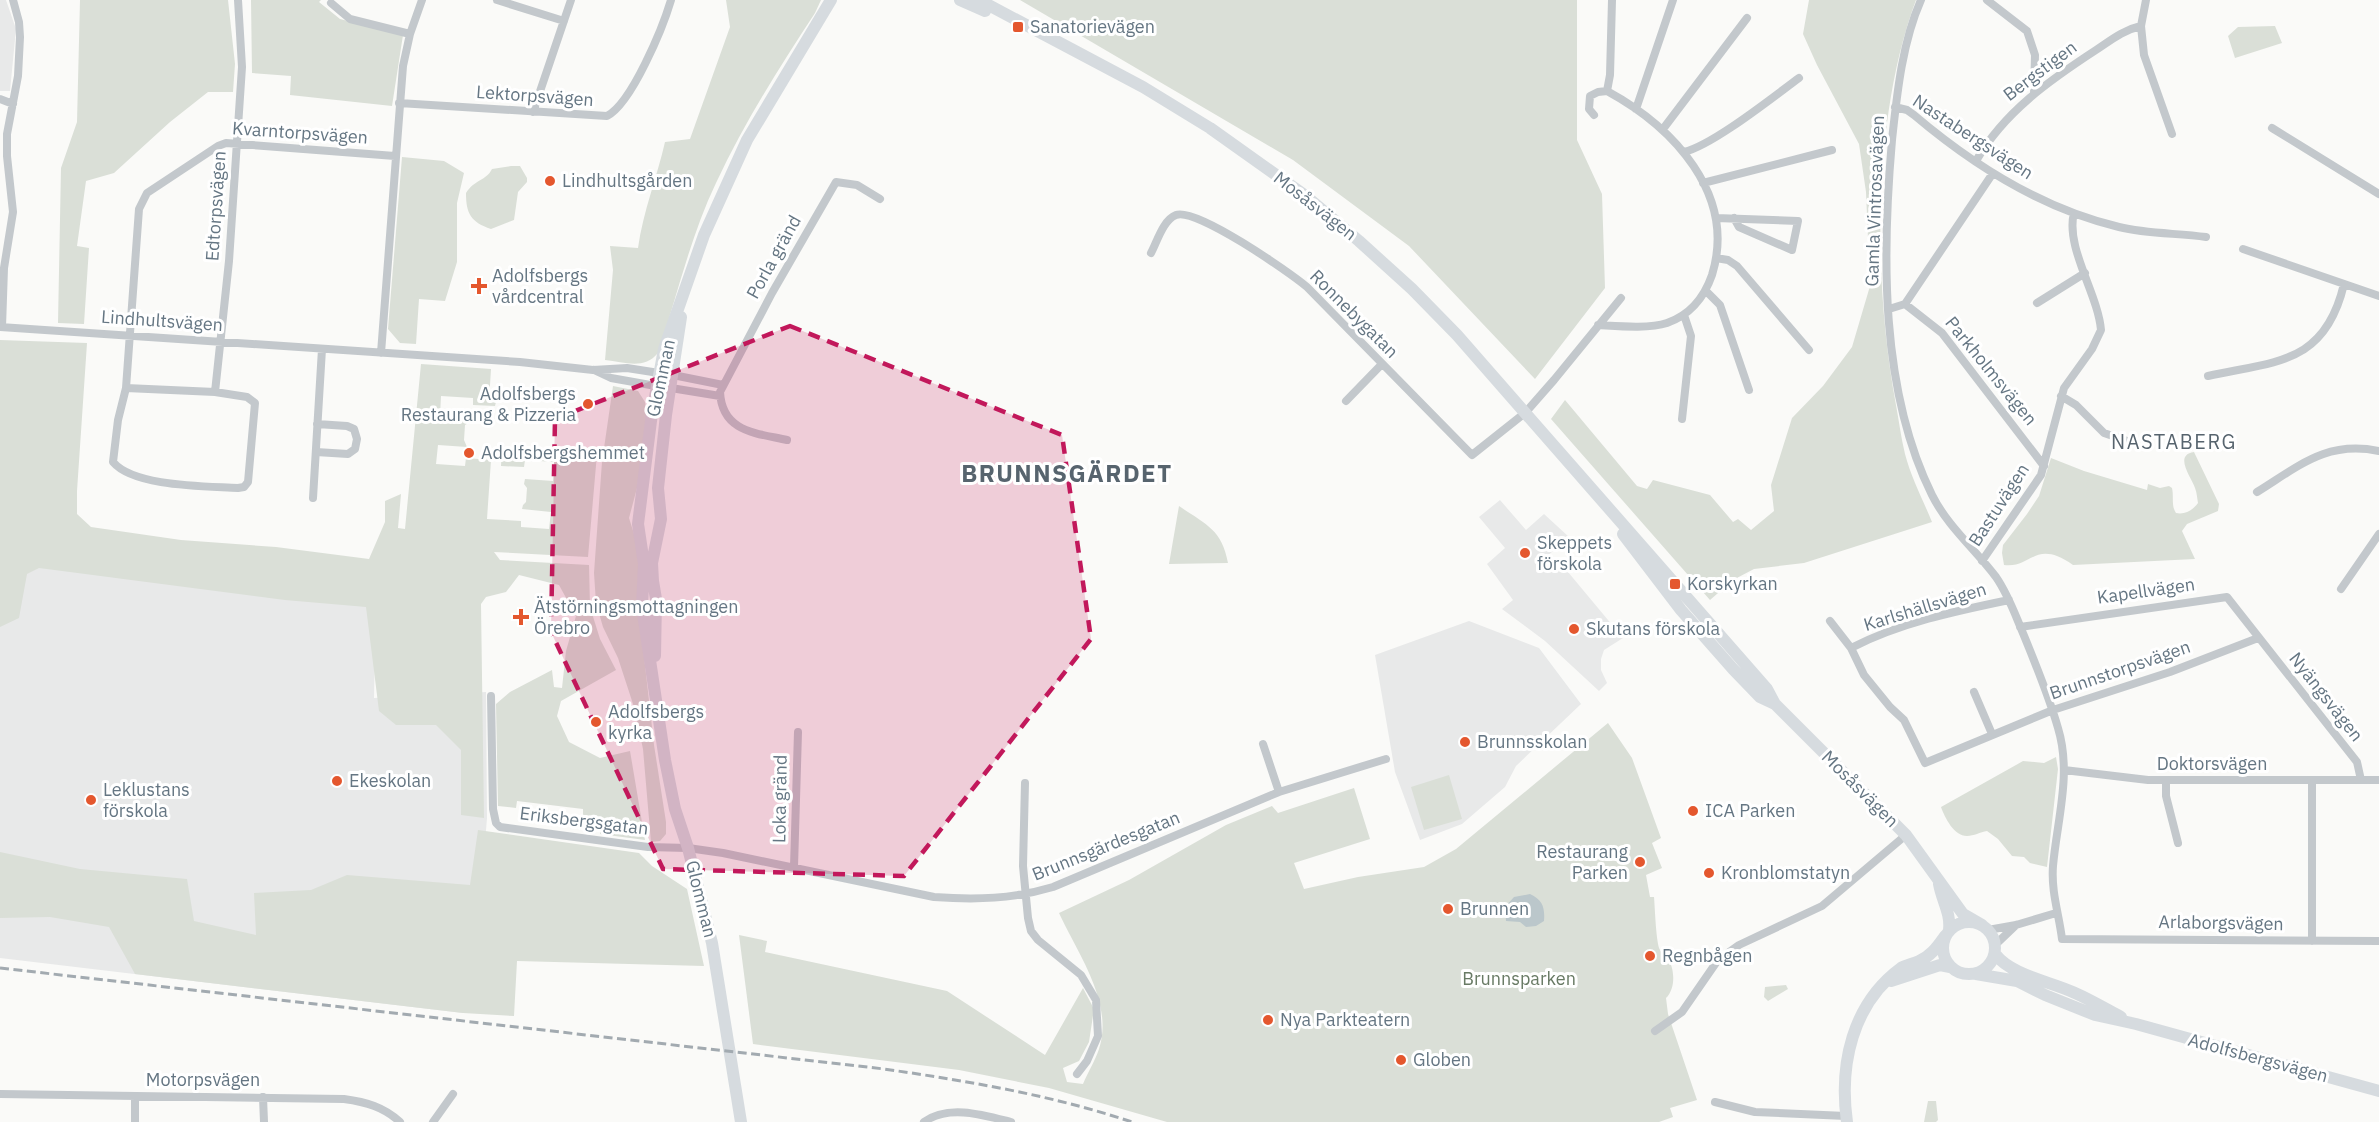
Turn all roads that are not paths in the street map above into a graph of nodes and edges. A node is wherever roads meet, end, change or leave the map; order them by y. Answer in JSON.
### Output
{"nodes":[{"id":1,"x":13,"y":0,"type":"edge"},
{"id":2,"x":238,"y":0,"type":"edge"},
{"id":3,"x":422,"y":0,"type":"edge"},
{"id":4,"x":497,"y":0,"type":"edge"},
{"id":5,"x":571,"y":0,"type":"edge"},
{"id":6,"x":671,"y":0,"type":"edge"},
{"id":7,"x":831,"y":0,"type":"edge"},
{"id":8,"x":979,"y":0,"type":"edge"},
{"id":9,"x":1612,"y":0,"type":"edge"},
{"id":10,"x":1672,"y":0,"type":"edge"},
{"id":11,"x":1921,"y":0,"type":"edge"},
{"id":12,"x":1987,"y":0,"type":"edge"},
{"id":13,"x":2146,"y":0,"type":"edge"},
{"id":14,"x":963,"y":1,"type":"edge"},
{"id":15,"x":331,"y":3,"type":"dead end"},
{"id":16,"x":1747,"y":18,"type":"dead end"},
{"id":17,"x":564,"y":21,"type":"junction"},
{"id":18,"x":2141,"y":26,"type":"junction"},
{"id":19,"x":410,"y":34,"type":"junction"},
{"id":20,"x":1066,"y":47,"type":"junction"},
{"id":21,"x":1799,"y":78,"type":"dead end"},
{"id":22,"x":1607,"y":91,"type":"junction"},
{"id":23,"x":2034,"y":94,"type":"junction"},
{"id":24,"x":0,"y":99,"type":"edge"},
{"id":25,"x":13,"y":104,"type":"junction"},
{"id":26,"x":399,"y":104,"type":"junction"},
{"id":27,"x":1895,"y":107,"type":"junction"},
{"id":28,"x":1636,"y":109,"type":"junction"},
{"id":29,"x":533,"y":112,"type":"junction"},
{"id":30,"x":1594,"y":115,"type":"dead end"},
{"id":31,"x":2272,"y":128,"type":"dead end"},
{"id":32,"x":1663,"y":129,"type":"junction"},
{"id":33,"x":2172,"y":134,"type":"dead end"},
{"id":34,"x":237,"y":144,"type":"junction"},
{"id":35,"x":1832,"y":150,"type":"dead end"},
{"id":36,"x":1684,"y":152,"type":"junction"},
{"id":37,"x":395,"y":156,"type":"junction"},
{"id":38,"x":1976,"y":161,"type":"junction"},
{"id":39,"x":1993,"y":173,"type":"junction"},
{"id":40,"x":1703,"y":183,"type":"junction"},
{"id":41,"x":2379,"y":194,"type":"edge"},
{"id":42,"x":880,"y":199,"type":"dead end"},
{"id":43,"x":2074,"y":213,"type":"junction"},
{"id":44,"x":1716,"y":218,"type":"junction"},
{"id":45,"x":1734,"y":218,"type":"junction"},
{"id":46,"x":2206,"y":237,"type":"dead end"},
{"id":47,"x":2243,"y":249,"type":"dead end"},
{"id":48,"x":1151,"y":253,"type":"dead end"},
{"id":49,"x":1716,"y":258,"type":"junction"},
{"id":50,"x":2085,"y":273,"type":"junction"},
{"id":51,"x":2344,"y":284,"type":"junction"},
{"id":52,"x":1706,"y":291,"type":"junction"},
{"id":53,"x":685,"y":293,"type":"junction"},
{"id":54,"x":2379,"y":296,"type":"edge"},
{"id":55,"x":1621,"y":298,"type":"dead end"},
{"id":56,"x":1905,"y":303,"type":"junction"},
{"id":57,"x":2037,"y":303,"type":"dead end"},
{"id":58,"x":1889,"y":309,"type":"junction"},
{"id":59,"x":1684,"y":315,"type":"junction"},
{"id":60,"x":1598,"y":326,"type":"junction"},
{"id":61,"x":1,"y":327,"type":"edge"},
{"id":62,"x":131,"y":336,"type":"junction"},
{"id":63,"x":221,"y":342,"type":"junction"},
{"id":64,"x":322,"y":349,"type":"junction"},
{"id":65,"x":1809,"y":350,"type":"dead end"},
{"id":66,"x":381,"y":353,"type":"junction"},
{"id":67,"x":1381,"y":364,"type":"junction"},
{"id":68,"x":2208,"y":376,"type":"dead end"},
{"id":69,"x":658,"y":379,"type":"junction"},
{"id":70,"x":672,"y":381,"type":"junction"},
{"id":71,"x":126,"y":388,"type":"junction"},
{"id":72,"x":1749,"y":390,"type":"dead end"},
{"id":73,"x":721,"y":391,"type":"junction"},
{"id":74,"x":215,"y":392,"type":"junction"},
{"id":75,"x":2061,"y":396,"type":"junction"},
{"id":76,"x":1346,"y":401,"type":"dead end"},
{"id":77,"x":1525,"y":413,"type":"junction"},
{"id":78,"x":1682,"y":419,"type":"dead end"},
{"id":79,"x":317,"y":424,"type":"junction"},
{"id":80,"x":787,"y":440,"type":"dead end"},
{"id":81,"x":2133,"y":443,"type":"dead end"},
{"id":82,"x":316,"y":452,"type":"junction"},
{"id":83,"x":2379,"y":452,"type":"edge"},
{"id":84,"x":2044,"y":466,"type":"junction"},
{"id":85,"x":2257,"y":492,"type":"dead end"},
{"id":86,"x":313,"y":498,"type":"dead end"},
{"id":87,"x":2379,"y":534,"type":"edge"},
{"id":88,"x":1982,"y":561,"type":"junction"},
{"id":89,"x":2341,"y":590,"type":"dead end"},
{"id":90,"x":2009,"y":600,"type":"junction"},
{"id":91,"x":1830,"y":621,"type":"dead end"},
{"id":92,"x":2020,"y":627,"type":"junction"},
{"id":93,"x":2258,"y":638,"type":"junction"},
{"id":94,"x":1851,"y":648,"type":"junction"},
{"id":95,"x":654,"y":678,"type":"junction"},
{"id":96,"x":1974,"y":692,"type":"dead end"},
{"id":97,"x":491,"y":696,"type":"dead end"},
{"id":98,"x":2053,"y":710,"type":"junction"},
{"id":99,"x":798,"y":732,"type":"dead end"},
{"id":100,"x":1992,"y":734,"type":"junction"},
{"id":101,"x":1263,"y":744,"type":"dead end"},
{"id":102,"x":1386,"y":759,"type":"dead end"},
{"id":103,"x":1925,"y":763,"type":"joint"},
{"id":104,"x":2064,"y":770,"type":"junction"},
{"id":105,"x":2166,"y":780,"type":"junction"},
{"id":106,"x":2361,"y":780,"type":"junction"},
{"id":107,"x":2379,"y":780,"type":"edge"},
{"id":108,"x":2312,"y":781,"type":"junction"},
{"id":109,"x":1025,"y":783,"type":"dead end"},
{"id":110,"x":1279,"y":792,"type":"junction"},
{"id":111,"x":1906,"y":835,"type":"junction"},
{"id":112,"x":2178,"y":843,"type":"dead end"},
{"id":113,"x":688,"y":848,"type":"junction"},
{"id":114,"x":794,"y":867,"type":"junction"},
{"id":115,"x":1938,"y":880,"type":"junction"},
{"id":116,"x":1026,"y":895,"type":"junction"},
{"id":117,"x":2056,"y":913,"type":"junction"},
{"id":118,"x":2016,"y":925,"type":"junction"},
{"id":119,"x":1985,"y":927,"type":"junction"},
{"id":120,"x":1947,"y":933,"type":"junction"},
{"id":121,"x":2062,"y":939,"type":"joint"},
{"id":122,"x":2312,"y":940,"type":"junction"},
{"id":123,"x":2379,"y":941,"type":"edge"},
{"id":124,"x":1995,"y":950,"type":"junction"},
{"id":125,"x":1950,"y":967,"type":"junction"},
{"id":126,"x":1976,"y":974,"type":"junction"},
{"id":127,"x":1887,"y":982,"type":"junction"},
{"id":128,"x":2136,"y":1024,"type":"junction"},
{"id":129,"x":1655,"y":1030,"type":"dead end"},
{"id":130,"x":1077,"y":1074,"type":"dead end"},
{"id":131,"x":2379,"y":1091,"type":"edge"},
{"id":132,"x":0,"y":1094,"type":"edge"},
{"id":133,"x":453,"y":1094,"type":"dead end"},
{"id":134,"x":135,"y":1096,"type":"junction"},
{"id":135,"x":263,"y":1097,"type":"junction"},
{"id":136,"x":1715,"y":1102,"type":"dead end"},
{"id":137,"x":1847,"y":1119,"type":"edge"},
{"id":138,"x":135,"y":1122,"type":"edge"},
{"id":139,"x":264,"y":1122,"type":"edge"},
{"id":140,"x":400,"y":1122,"type":"edge"},
{"id":141,"x":433,"y":1122,"type":"edge"},
{"id":142,"x":741,"y":1122,"type":"edge"},
{"id":143,"x":924,"y":1122,"type":"edge"},
{"id":144,"x":1011,"y":1122,"type":"edge"}],
"edges":[{"from":1,"to":25,"type":"street"},
{"from":2,"to":34,"type":"street","name":"Edtorpsvägen"},
{"from":3,"to":19,"type":"street"},
{"from":4,"to":17,"type":"street"},
{"from":5,"to":17,"type":"street"},
{"from":6,"to":29,"type":"street","name":"Lektorpsvägen"},
{"from":7,"to":53,"type":"main road","name":"Glomman"},
{"from":8,"to":20,"type":"main road","name":"Mosåsvägen"},
{"from":9,"to":22,"type":"street"},
{"from":10,"to":28,"type":"street"},
{"from":11,"to":27,"type":"street","name":"Gamla Vintrosavägen"},
{"from":12,"to":23,"type":"street"},
{"from":13,"to":18,"type":"street"},
{"from":14,"to":20,"type":"main road","name":"Mosåsvägen"},
{"from":15,"to":19,"type":"street"},
{"from":16,"to":32,"type":"street"},
{"from":17,"to":29,"type":"street"},
{"from":18,"to":23,"type":"street","name":"Bergstigen"},
{"from":18,"to":33,"type":"street"},
{"from":19,"to":26,"type":"street"},
{"from":20,"to":77,"type":"main road","name":"Mosåsvägen"},
{"from":21,"to":36,"type":"street"},
{"from":22,"to":28,"type":"street"},
{"from":22,"to":30,"type":"street"},
{"from":23,"to":38,"type":"street","name":"Bergstigen"},
{"from":24,"to":25,"type":"street"},
{"from":25,"to":61,"type":"street"},
{"from":26,"to":29,"type":"street","name":"Lektorpsvägen"},
{"from":26,"to":37,"type":"street"},
{"from":27,"to":38,"type":"street","name":"Nastabergsvägen"},
{"from":27,"to":58,"type":"street","name":"Gamla Vintrosavägen"},
{"from":28,"to":32,"type":"street"},
{"from":31,"to":41,"type":"street"},
{"from":32,"to":36,"type":"street"},
{"from":34,"to":37,"type":"street","name":"Kvarntorpsvägen"},
{"from":34,"to":62,"type":"street","name":"Kvarntorpsvägen"},
{"from":34,"to":63,"type":"street","name":"Edtorpsvägen"},
{"from":35,"to":40,"type":"street"},
{"from":36,"to":40,"type":"street"},
{"from":37,"to":66,"type":"street"},
{"from":38,"to":39,"type":"street","name":"Nastabergsvägen"},
{"from":39,"to":43,"type":"street","name":"Nastabergsvägen"},
{"from":39,"to":56,"type":"street"},
{"from":40,"to":44,"type":"street"},
{"from":42,"to":73,"type":"street","name":"Porla gränd"},
{"from":43,"to":46,"type":"street","name":"Nastabergsvägen"},
{"from":43,"to":50,"type":"street","name":"Bastuvägen"},
{"from":44,"to":45,"type":"street"},
{"from":44,"to":49,"type":"street"},
{"from":45,"to":45,"type":"street"},
{"from":47,"to":51,"type":"street"},
{"from":48,"to":67,"type":"street","name":"Ronnebygatan"},
{"from":49,"to":52,"type":"street"},
{"from":49,"to":65,"type":"street"},
{"from":50,"to":57,"type":"street"},
{"from":50,"to":75,"type":"street","name":"Bastuvägen"},
{"from":51,"to":54,"type":"street"},
{"from":51,"to":68,"type":"street"},
{"from":52,"to":59,"type":"street"},
{"from":52,"to":72,"type":"street"},
{"from":53,"to":69,"type":"main road","name":"Glomman"},
{"from":53,"to":70,"type":"main road","name":"Glomman"},
{"from":55,"to":60,"type":"street"},
{"from":56,"to":58,"type":"street"},
{"from":56,"to":84,"type":"street","name":"Parkholmsvägen"},
{"from":58,"to":88,"type":"street","name":"Gamla Vintrosavägen"},
{"from":59,"to":60,"type":"street"},
{"from":59,"to":78,"type":"street"},
{"from":60,"to":77,"type":"street"},
{"from":61,"to":62,"type":"street","name":"Lindhultsvägen"},
{"from":62,"to":63,"type":"street","name":"Lindhultsvägen"},
{"from":62,"to":71,"type":"street"},
{"from":63,"to":64,"type":"street","name":"Lindhultsvägen"},
{"from":63,"to":74,"type":"street","name":"Edtorpsvägen"},
{"from":64,"to":66,"type":"street","name":"Lindhultsvägen"},
{"from":64,"to":79,"type":"street"},
{"from":66,"to":69,"type":"street","name":"Lindhultsvägen"},
{"from":67,"to":76,"type":"street"},
{"from":67,"to":77,"type":"street","name":"Ronnebygatan"},
{"from":69,"to":70,"type":"main road"},
{"from":69,"to":95,"type":"main road","name":"Glomman"},
{"from":70,"to":73,"type":"street"},
{"from":70,"to":95,"type":"main road","name":"Glomman"},
{"from":71,"to":74,"type":"street"},
{"from":71,"to":74,"type":"street"},
{"from":73,"to":80,"type":"street"},
{"from":75,"to":81,"type":"street"},
{"from":75,"to":84,"type":"street","name":"Bastuvägen"},
{"from":77,"to":111,"type":"main road","name":"Mosåsvägen"},
{"from":79,"to":82,"type":"street"},
{"from":79,"to":82,"type":"street"},
{"from":82,"to":86,"type":"street"},
{"from":83,"to":85,"type":"street"},
{"from":84,"to":88,"type":"street","name":"Bastuvägen"},
{"from":87,"to":89,"type":"street"},
{"from":88,"to":90,"type":"street","name":"Gamla Vintrosavägen"},
{"from":90,"to":92,"type":"street","name":"Gamla Vintrosavägen"},
{"from":90,"to":94,"type":"street","name":"Karlshällsvägen"},
{"from":91,"to":94,"type":"street","name":"Karlshällsvägen"},
{"from":92,"to":93,"type":"street","name":"Kapellvägen"},
{"from":92,"to":98,"type":"street","name":"Gamla Vintrosavägen"},
{"from":93,"to":98,"type":"street","name":"Brunnstorpsvägen"},
{"from":93,"to":106,"type":"street","name":"Nyängsvägen"},
{"from":94,"to":103,"type":"street","name":"Karlshällsvägen"},
{"from":95,"to":113,"type":"main road","name":"Glomman"},
{"from":96,"to":100,"type":"street"},
{"from":97,"to":113,"type":"street","name":"Eriksbergsgatan"},
{"from":98,"to":100,"type":"street","name":"Brunnstorpsvägen"},
{"from":98,"to":104,"type":"street","name":"Gamla Vintrosavägen"},
{"from":99,"to":114,"type":"street","name":"Loka gränd"},
{"from":100,"to":103,"type":"street","name":"Brunnstorpsvägen"},
{"from":101,"to":110,"type":"street"},
{"from":102,"to":110,"type":"street","name":"Brunnsgärdesgatan"},
{"from":104,"to":105,"type":"street","name":"Doktorsvägen"},
{"from":104,"to":117,"type":"street","name":"Gamla Vintrosavägen"},
{"from":105,"to":108,"type":"street","name":"Doktorsvägen"},
{"from":105,"to":112,"type":"street"},
{"from":106,"to":107,"type":"street"},
{"from":106,"to":108,"type":"street","name":"Doktorsvägen"},
{"from":108,"to":122,"type":"street"},
{"from":109,"to":116,"type":"street"},
{"from":110,"to":116,"type":"street","name":"Brunnsgärdesgatan"},
{"from":111,"to":115,"type":"main road","name":"Mosåsvägen"},
{"from":111,"to":129,"type":"street"},
{"from":113,"to":114,"type":"street","name":"Brunnsgärdesgatan"},
{"from":113,"to":142,"type":"main road","name":"Glomman"},
{"from":114,"to":116,"type":"street","name":"Brunnsgärdesgatan"},
{"from":115,"to":119,"type":"main road","name":"Mosåsvägen"},
{"from":115,"to":120,"type":"main road","name":"Mosåsvägen"},
{"from":116,"to":130,"type":"street"},
{"from":117,"to":118,"type":"street"},
{"from":117,"to":121,"type":"street","name":"Gamla Vintrosavägen"},
{"from":118,"to":119,"type":"street"},
{"from":118,"to":124,"type":"street"},
{"from":119,"to":120,"type":"main road"},
{"from":119,"to":124,"type":"main road"},
{"from":120,"to":125,"type":"main road"},
{"from":120,"to":127,"type":"main road"},
{"from":121,"to":122,"type":"street","name":"Arlaborgsvägen"},
{"from":122,"to":123,"type":"street","name":"Arlaborgsvägen"},
{"from":124,"to":126,"type":"main road"},
{"from":124,"to":128,"type":"main road","name":"Adolfsbergsvägen"},
{"from":125,"to":126,"type":"main road"},
{"from":125,"to":127,"type":"main road"},
{"from":126,"to":128,"type":"main road","name":"Adolfsbergsvägen"},
{"from":127,"to":137,"type":"main road"},
{"from":128,"to":131,"type":"main road","name":"Adolfsbergsvägen"},
{"from":132,"to":134,"type":"street","name":"Motorpsvägen"},
{"from":133,"to":141,"type":"street"},
{"from":134,"to":135,"type":"street","name":"Motorpsvägen"},
{"from":134,"to":138,"type":"street"},
{"from":135,"to":139,"type":"street"},
{"from":135,"to":140,"type":"street","name":"Motorpsvägen"},
{"from":136,"to":137,"type":"street"},
{"from":143,"to":144,"type":"street"}]}
